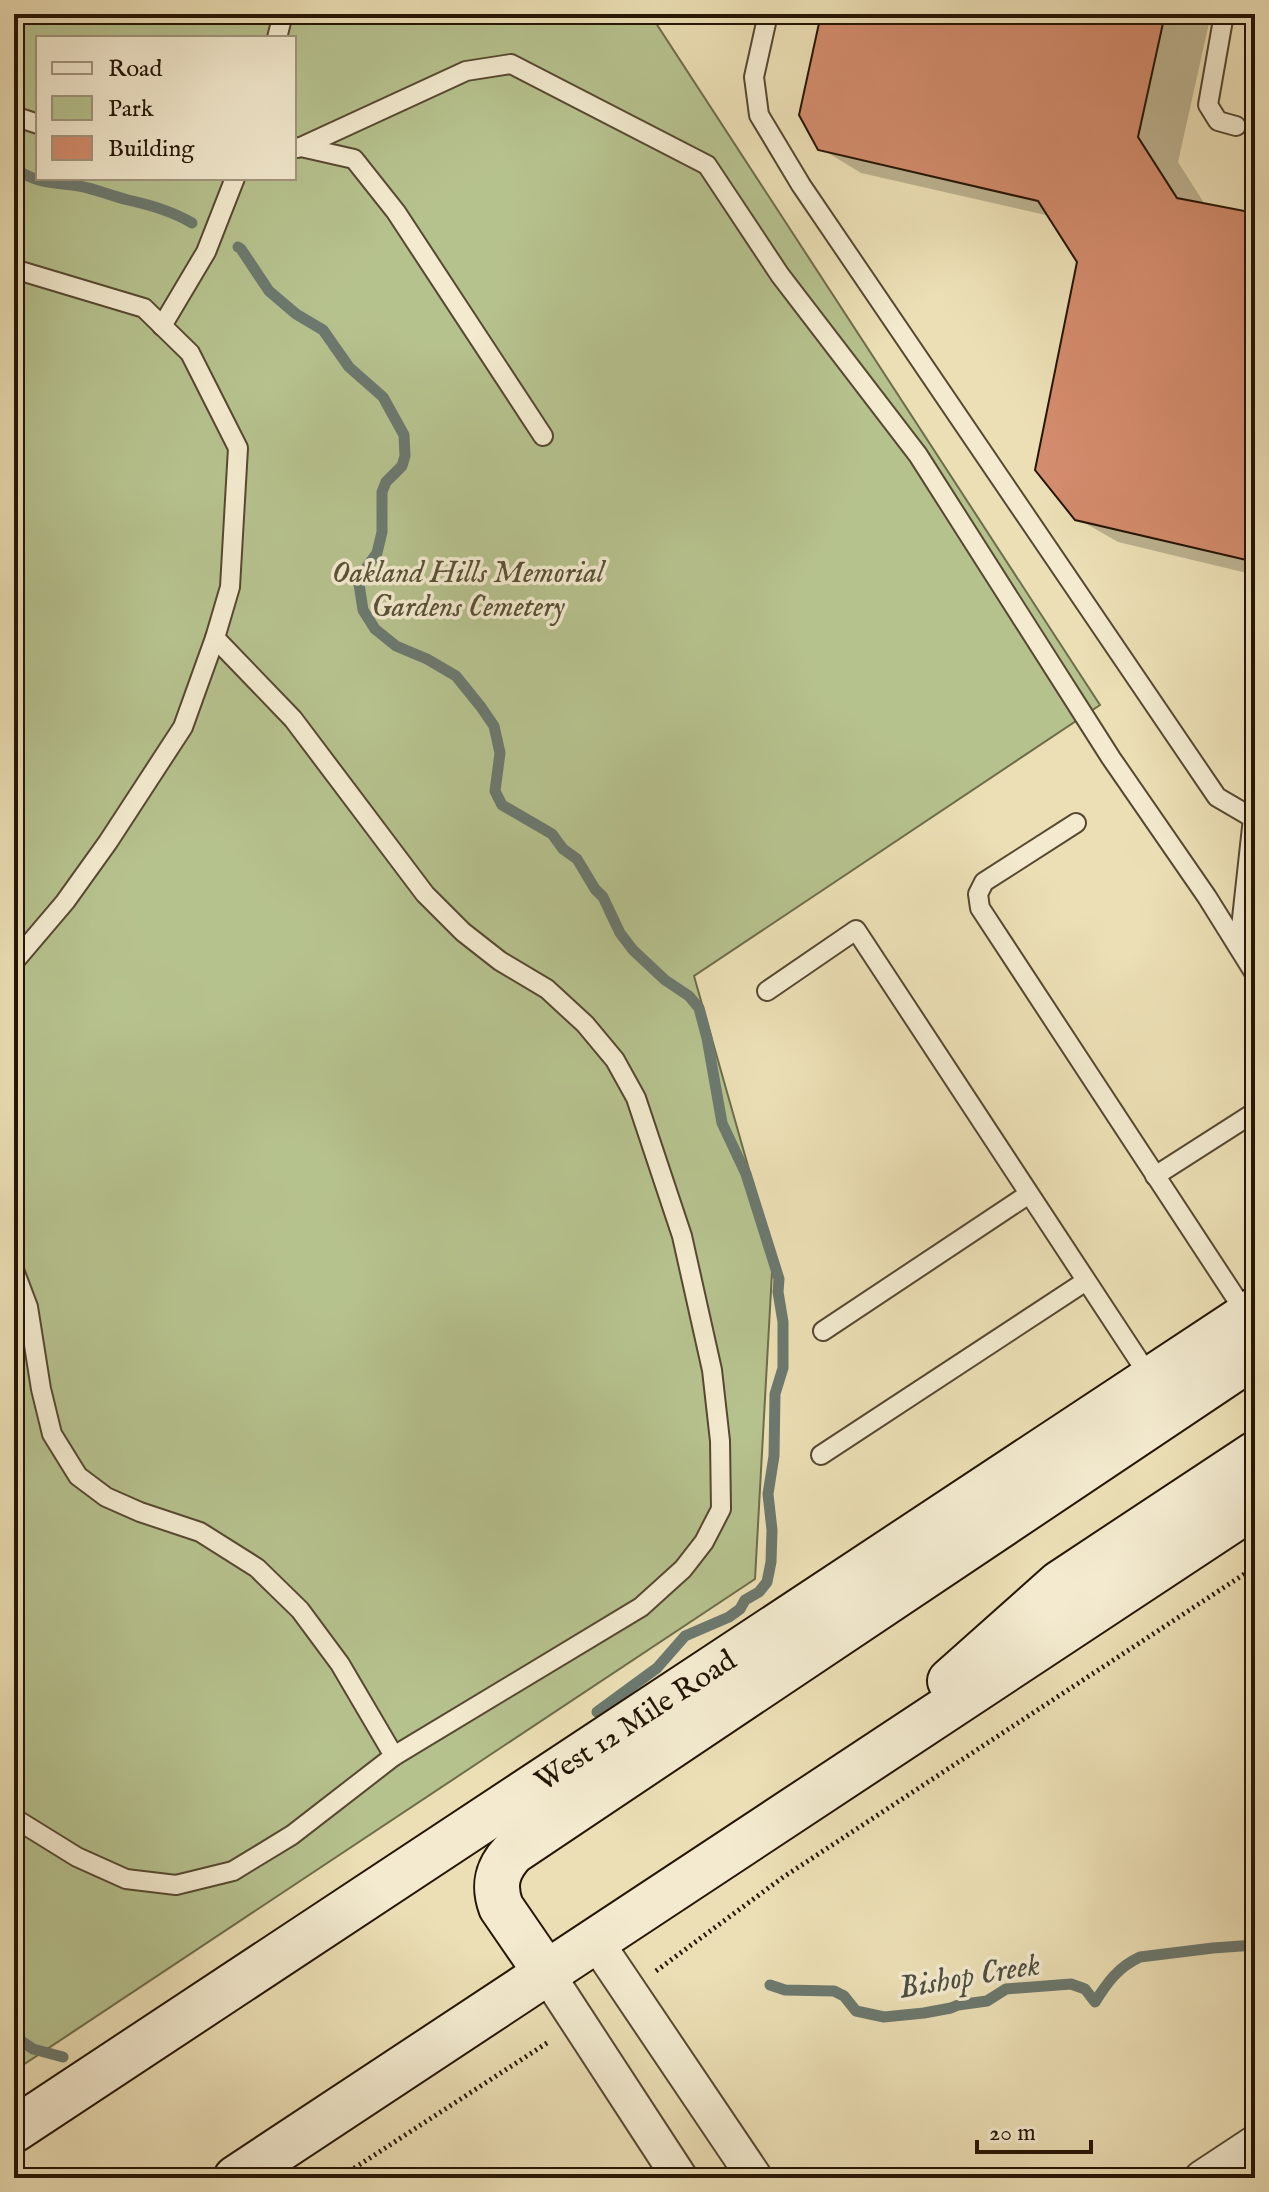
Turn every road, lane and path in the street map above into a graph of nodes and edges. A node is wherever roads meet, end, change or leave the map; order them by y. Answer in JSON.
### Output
{"nodes":[{"id":1,"x":283,"y":14,"type":"edge"},
{"id":2,"x":768,"y":14,"type":"edge"},
{"id":3,"x":1224,"y":14,"type":"edge"},
{"id":4,"x":278,"y":36,"type":"edge"},
{"id":5,"x":14,"y":116,"type":"edge"},
{"id":6,"x":36,"y":123,"type":"edge"},
{"id":7,"x":1236,"y":126,"type":"dead end"},
{"id":8,"x":297,"y":148,"type":"edge"},
{"id":9,"x":234,"y":180,"type":"edge"},
{"id":10,"x":14,"y":269,"type":"edge"},
{"id":11,"x":162,"y":326,"type":"junction"},
{"id":12,"x":543,"y":436,"type":"dead end"},
{"id":13,"x":215,"y":638,"type":"junction"},
{"id":14,"x":1254,"y":817,"type":"edge"},
{"id":15,"x":1076,"y":823,"type":"dead end"},
{"id":16,"x":1239,"y":946,"type":"junction"},
{"id":17,"x":14,"y":962,"type":"edge"},
{"id":18,"x":1255,"y":974,"type":"edge"},
{"id":19,"x":767,"y":991,"type":"dead end"},
{"id":20,"x":1255,"y":1112,"type":"edge"},
{"id":21,"x":1155,"y":1176,"type":"junction"},
{"id":22,"x":1029,"y":1194,"type":"junction"},
{"id":23,"x":14,"y":1270,"type":"edge"},
{"id":24,"x":1086,"y":1281,"type":"junction"},
{"id":25,"x":1252,"y":1327,"type":"edge"},
{"id":26,"x":823,"y":1331,"type":"dead end"},
{"id":27,"x":1151,"y":1379,"type":"junction"},
{"id":28,"x":1255,"y":1454,"type":"edge"},
{"id":29,"x":821,"y":1455,"type":"dead end"},
{"id":30,"x":1255,"y":1505,"type":"edge"},
{"id":31,"x":1255,"y":1567,"type":"edge"},
{"id":32,"x":394,"y":1756,"type":"junction"},
{"id":33,"x":825,"y":1791,"type":"junction"},
{"id":34,"x":14,"y":1818,"type":"edge"},
{"id":35,"x":596,"y":1942,"type":"junction"},
{"id":36,"x":547,"y":1974,"type":"junction"},
{"id":37,"x":629,"y":1991,"type":"junction"},
{"id":38,"x":578,"y":2023,"type":"junction"},
{"id":39,"x":14,"y":2130,"type":"edge"},
{"id":40,"x":1255,"y":2143,"type":"edge"},
{"id":41,"x":236,"y":2178,"type":"edge"},
{"id":42,"x":339,"y":2178,"type":"edge"},
{"id":43,"x":680,"y":2178,"type":"edge"},
{"id":44,"x":755,"y":2178,"type":"edge"},
{"id":45,"x":1202,"y":2178,"type":"edge"}],
"edges":[{"from":1,"to":4,"type":"lane"},
{"from":2,"to":14,"type":"lane"},
{"from":3,"to":7,"type":"lane"},
{"from":5,"to":6,"type":"lane"},
{"from":8,"to":12,"type":"lane"},
{"from":8,"to":16,"type":"lane"},
{"from":9,"to":11,"type":"lane"},
{"from":10,"to":11,"type":"lane"},
{"from":11,"to":13,"type":"lane"},
{"from":13,"to":17,"type":"lane"},
{"from":13,"to":32,"type":"lane"},
{"from":14,"to":16,"type":"lane"},
{"from":15,"to":21,"type":"lane"},
{"from":16,"to":18,"type":"lane"},
{"from":19,"to":22,"type":"lane"},
{"from":20,"to":21,"type":"lane"},
{"from":21,"to":25,"type":"lane"},
{"from":22,"to":24,"type":"lane"},
{"from":22,"to":26,"type":"lane"},
{"from":23,"to":32,"type":"lane"},
{"from":24,"to":27,"type":"lane"},
{"from":24,"to":29,"type":"lane"},
{"from":25,"to":27,"type":"main road","name":"West 12 Mile Road"},
{"from":25,"to":36,"type":"main road"},
{"from":27,"to":39,"type":"main road","name":"West 12 Mile Road"},
{"from":28,"to":33,"type":"main road"},
{"from":30,"to":33,"type":"main road"},
{"from":31,"to":37,"type":"path"},
{"from":32,"to":34,"type":"lane"},
{"from":33,"to":35,"type":"main road"},
{"from":35,"to":36,"type":"main road"},
{"from":35,"to":37,"type":"street"},
{"from":36,"to":38,"type":"street"},
{"from":36,"to":41,"type":"main road"},
{"from":37,"to":44,"type":"street"},
{"from":38,"to":42,"type":"path"},
{"from":38,"to":43,"type":"street"},
{"from":40,"to":45,"type":"street"}]}
